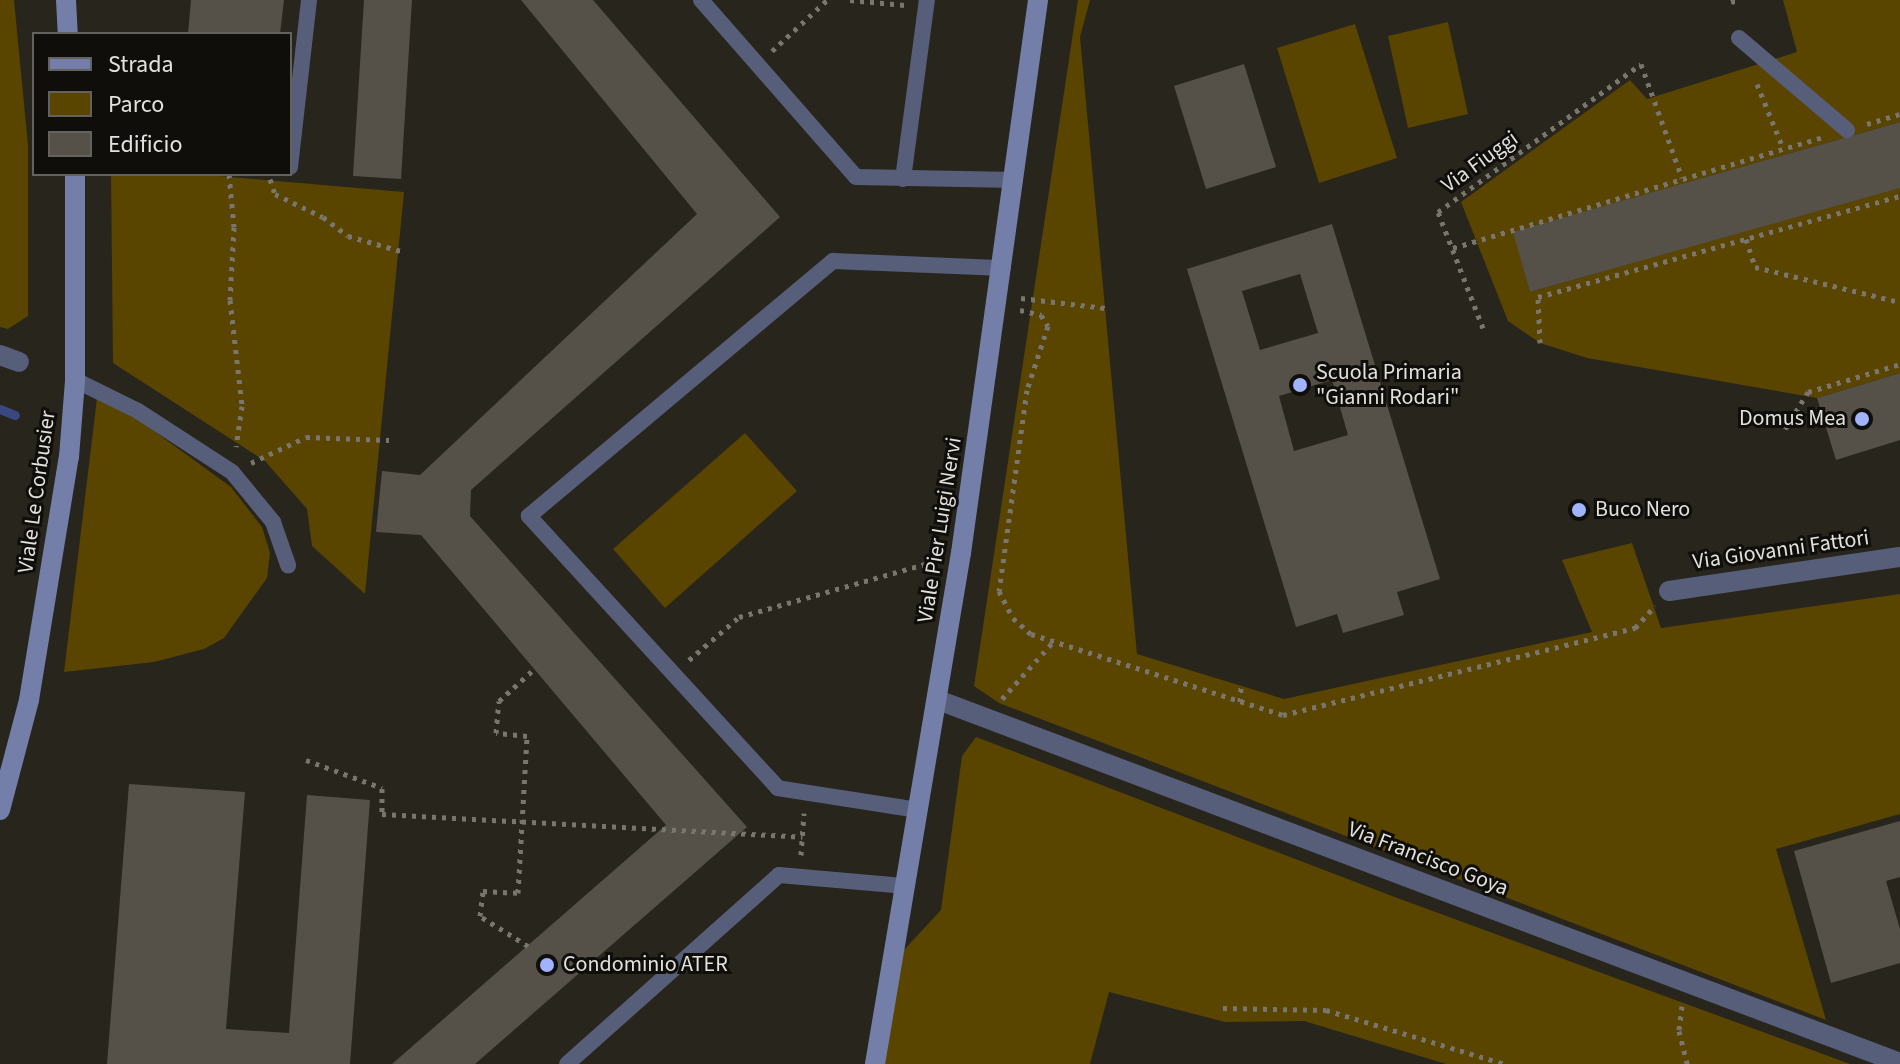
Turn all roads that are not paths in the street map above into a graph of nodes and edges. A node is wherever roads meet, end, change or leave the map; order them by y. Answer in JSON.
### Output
{"nodes":[{"id":1,"x":66,"y":0,"type":"edge"},
{"id":2,"x":309,"y":0,"type":"edge"},
{"id":3,"x":701,"y":0,"type":"edge"},
{"id":4,"x":1038,"y":0,"type":"edge"},
{"id":5,"x":926,"y":3,"type":"edge"},
{"id":6,"x":68,"y":32,"type":"edge"},
{"id":7,"x":1739,"y":38,"type":"dead end"},
{"id":8,"x":1847,"y":130,"type":"road end"},
{"id":9,"x":292,"y":149,"type":"edge"},
{"id":10,"x":75,"y":176,"type":"edge"},
{"id":11,"x":903,"y":179,"type":"junction"},
{"id":12,"x":1015,"y":180,"type":"junction"},
{"id":13,"x":1003,"y":268,"type":"junction"},
{"id":14,"x":75,"y":380,"type":"junction"},
{"id":15,"x":1900,"y":557,"type":"edge"},
{"id":16,"x":288,"y":565,"type":"dead end"},
{"id":17,"x":1669,"y":591,"type":"dead end"},
{"id":18,"x":938,"y":700,"type":"junction"},
{"id":19,"x":0,"y":810,"type":"edge"},
{"id":20,"x":918,"y":810,"type":"junction"},
{"id":21,"x":904,"y":886,"type":"junction"},
{"id":22,"x":1900,"y":1063,"type":"edge"},
{"id":23,"x":567,"y":1064,"type":"edge"},
{"id":24,"x":875,"y":1064,"type":"edge"}],
"edges":[{"from":1,"to":6,"type":"street"},
{"from":2,"to":9,"type":"lane"},
{"from":3,"to":11,"type":"lane"},
{"from":4,"to":12,"type":"street","name":"Viale Pier Luigi Nervi"},
{"from":5,"to":11,"type":"lane"},
{"from":7,"to":8,"type":"lane"},
{"from":10,"to":14,"type":"street","name":"Viale Le Corbusier"},
{"from":11,"to":12,"type":"lane"},
{"from":12,"to":13,"type":"street","name":"Viale Pier Luigi Nervi"},
{"from":13,"to":18,"type":"street","name":"Viale Pier Luigi Nervi"},
{"from":13,"to":20,"type":"lane"},
{"from":14,"to":16,"type":"lane"},
{"from":14,"to":19,"type":"street","name":"Viale Le Corbusier"},
{"from":15,"to":17,"type":"street","name":"Via Giovanni Fattori"},
{"from":18,"to":20,"type":"street","name":"Viale Pier Luigi Nervi"},
{"from":18,"to":22,"type":"street","name":"Via Francisco Goya"},
{"from":20,"to":21,"type":"street","name":"Viale Pier Luigi Nervi"},
{"from":21,"to":23,"type":"lane"},
{"from":21,"to":24,"type":"street","name":"Viale Pier Luigi Nervi"}]}
